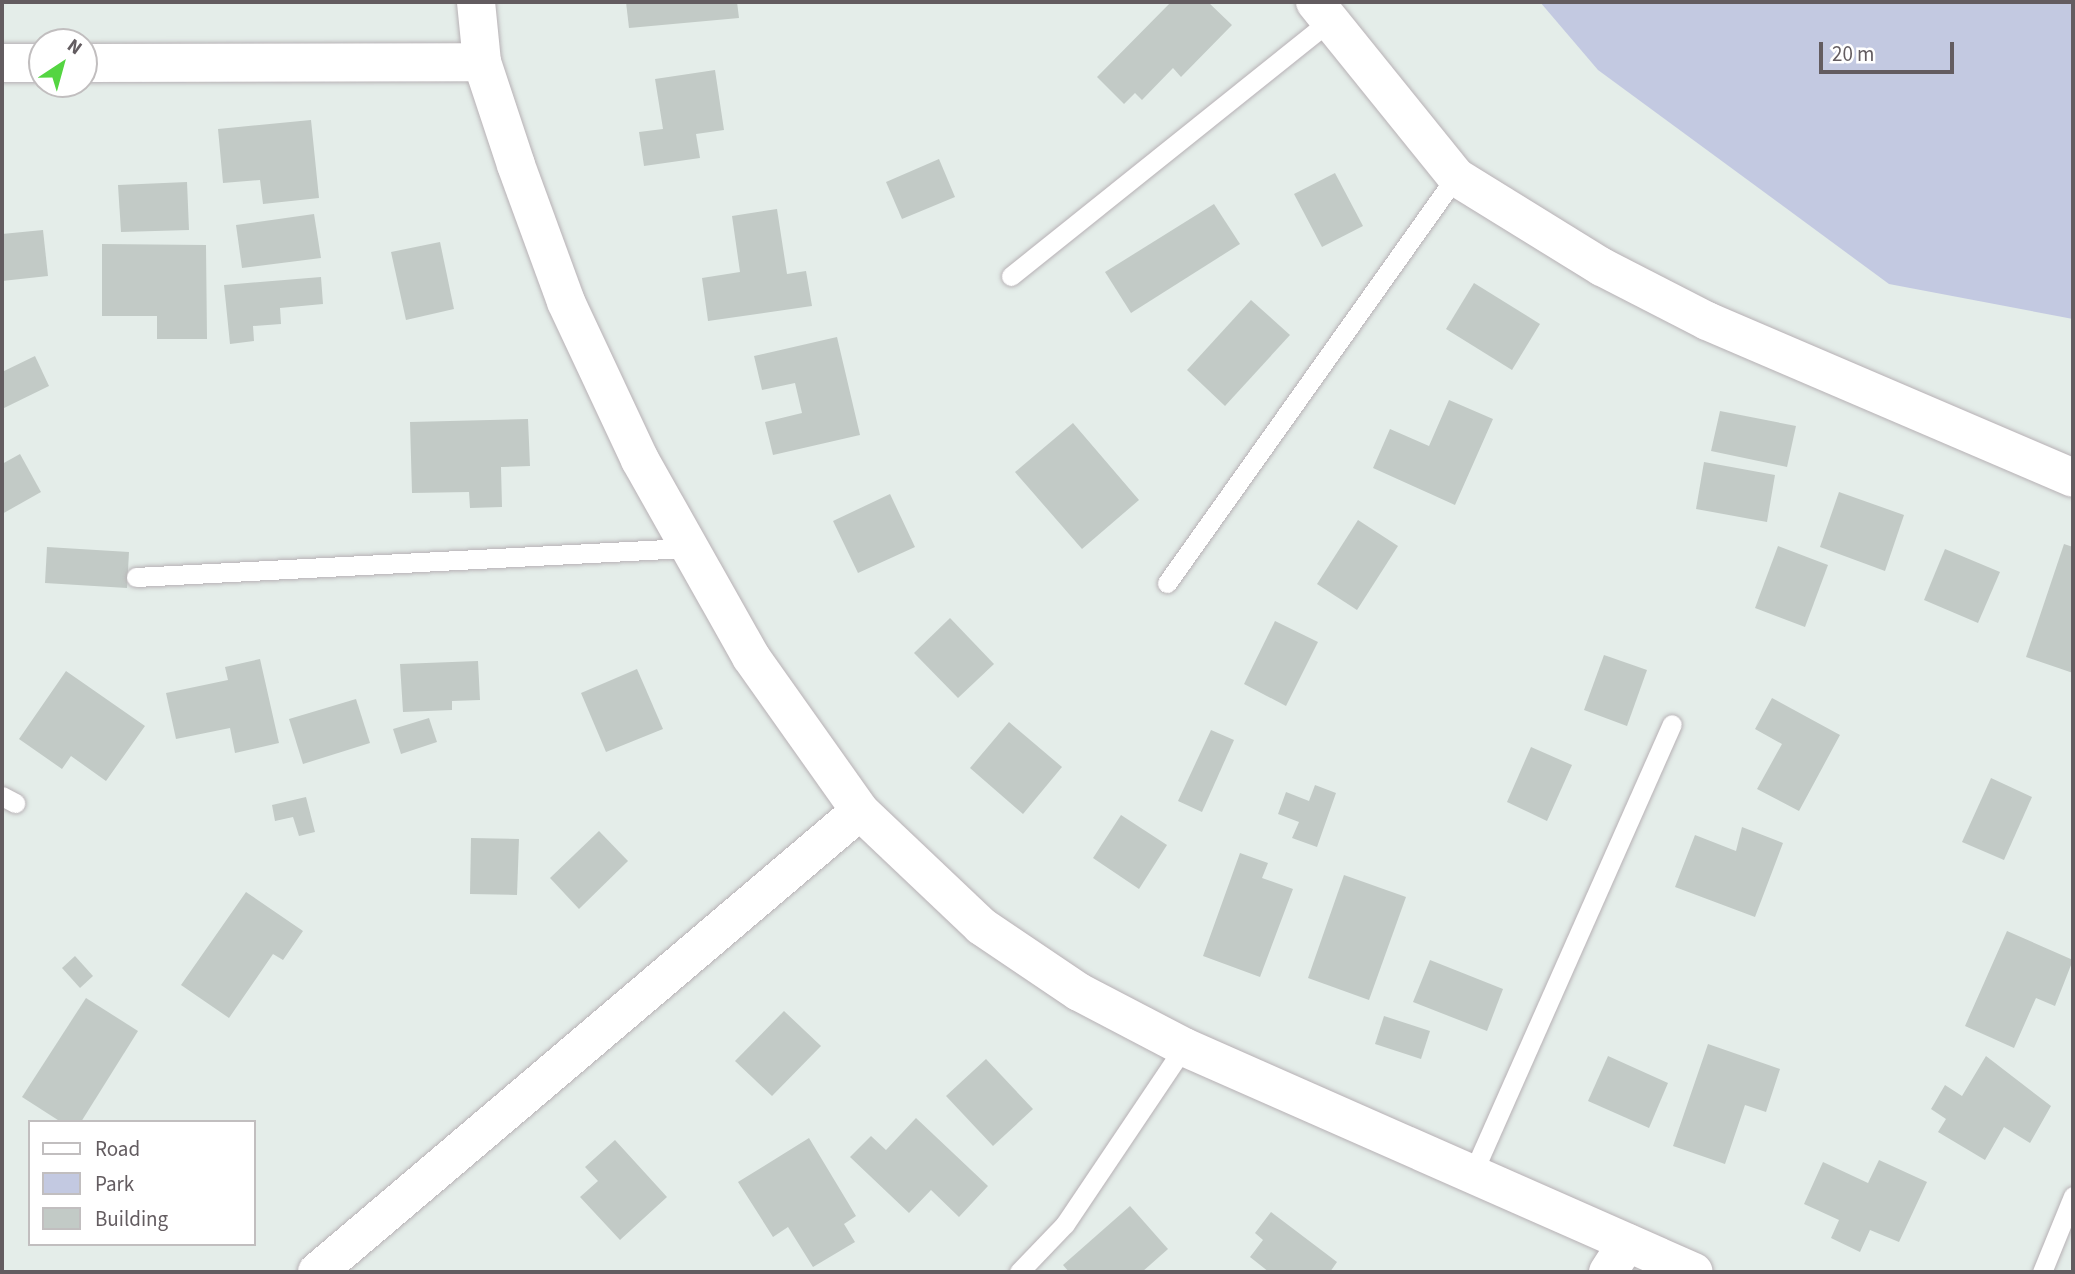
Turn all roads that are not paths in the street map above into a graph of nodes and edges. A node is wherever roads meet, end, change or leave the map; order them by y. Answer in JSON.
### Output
{"nodes":[{"id":1,"x":476,"y":2,"type":"edge"},
{"id":2,"x":1322,"y":11,"type":"edge"},
{"id":3,"x":482,"y":62,"type":"junction"},
{"id":4,"x":2,"y":63,"type":"edge"},
{"id":5,"x":28,"y":63,"type":"edge"},
{"id":6,"x":98,"y":63,"type":"edge"},
{"id":7,"x":1456,"y":177,"type":"junction"},
{"id":8,"x":1011,"y":276,"type":"dead end"},
{"id":9,"x":2073,"y":478,"type":"edge"},
{"id":10,"x":685,"y":548,"type":"junction"},
{"id":11,"x":136,"y":577,"type":"dead end"},
{"id":12,"x":1167,"y":583,"type":"dead end"},
{"id":13,"x":1672,"y":724,"type":"dead end"},
{"id":14,"x":860,"y":811,"type":"junction"},
{"id":15,"x":1184,"y":1047,"type":"junction"},
{"id":16,"x":1472,"y":1175,"type":"junction"},
{"id":17,"x":2073,"y":1196,"type":"edge"},
{"id":18,"x":1618,"y":1258,"type":"edge"},
{"id":19,"x":317,"y":1272,"type":"edge"},
{"id":20,"x":1019,"y":1272,"type":"edge"},
{"id":21,"x":1694,"y":1272,"type":"edge"},
{"id":22,"x":2042,"y":1272,"type":"edge"}],
"edges":[{"from":1,"to":3,"type":"street"},
{"from":2,"to":7,"type":"street"},
{"from":2,"to":8,"type":"lane"},
{"from":3,"to":6,"type":"street"},
{"from":3,"to":10,"type":"street"},
{"from":4,"to":5,"type":"street"},
{"from":7,"to":9,"type":"street"},
{"from":7,"to":12,"type":"lane"},
{"from":10,"to":11,"type":"lane"},
{"from":10,"to":14,"type":"street"},
{"from":13,"to":16,"type":"lane"},
{"from":14,"to":15,"type":"street"},
{"from":14,"to":19,"type":"street"},
{"from":15,"to":16,"type":"street"},
{"from":15,"to":20,"type":"lane"},
{"from":16,"to":18,"type":"street"},
{"from":17,"to":22,"type":"lane"},
{"from":18,"to":21,"type":"street"}]}
